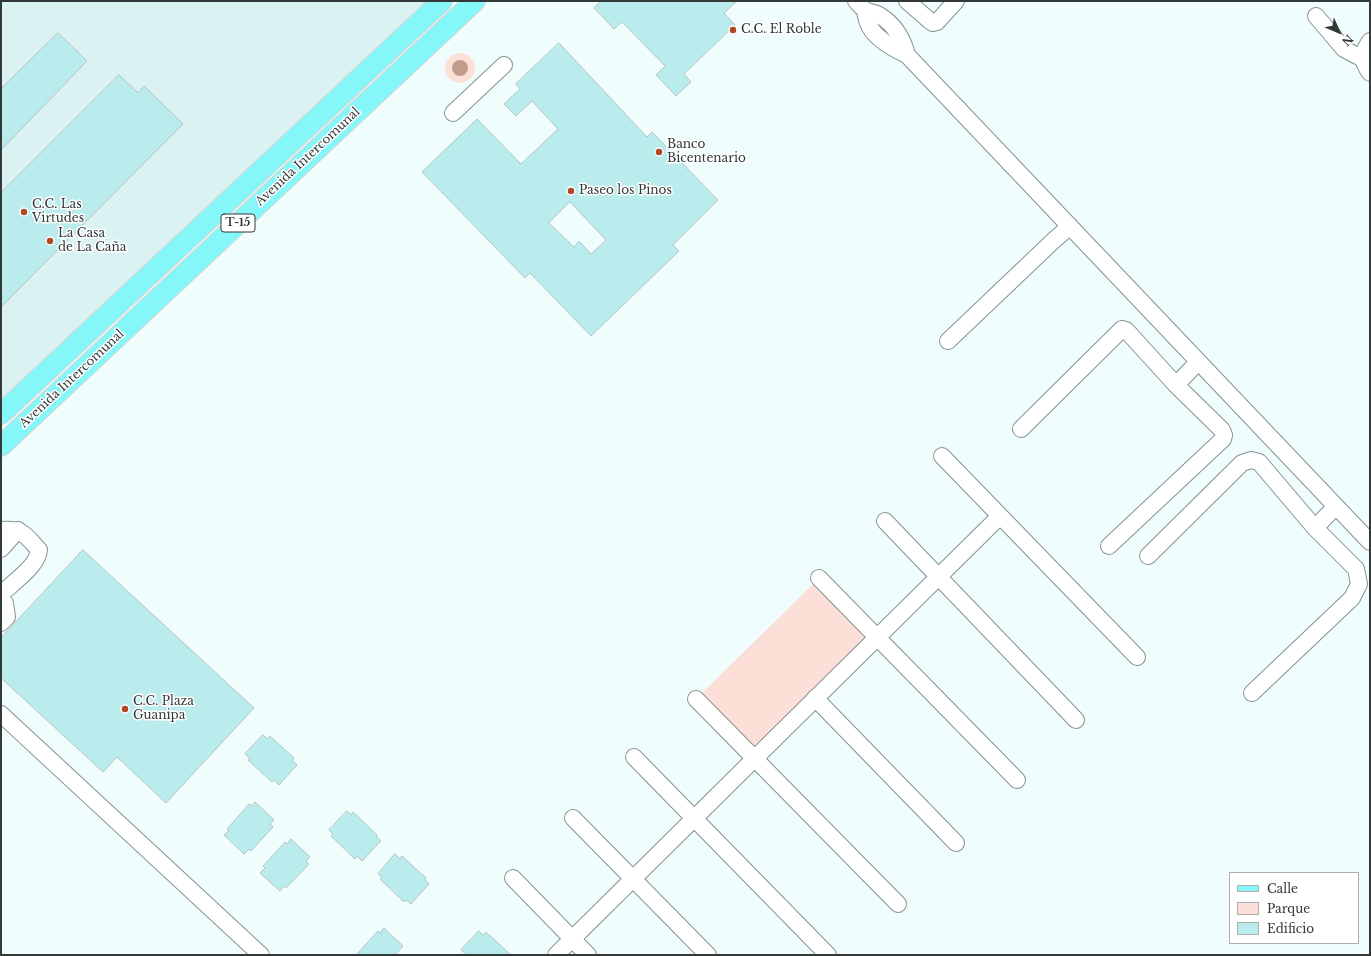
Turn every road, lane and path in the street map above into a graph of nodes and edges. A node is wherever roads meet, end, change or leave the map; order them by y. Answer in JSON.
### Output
{"nodes":[{"id":1,"x":442,"y":1,"type":"edge"},
{"id":2,"x":475,"y":1,"type":"edge"},
{"id":3,"x":907,"y":1,"type":"edge"},
{"id":4,"x":956,"y":1,"type":"edge"},
{"id":5,"x":860,"y":6,"type":"edge"},
{"id":6,"x":1316,"y":16,"type":"dead end"},
{"id":7,"x":1370,"y":41,"type":"edge"},
{"id":8,"x":504,"y":65,"type":"dead end"},
{"id":9,"x":1366,"y":66,"type":"edge"},
{"id":10,"x":453,"y":113,"type":"dead end"},
{"id":11,"x":1070,"y":226,"type":"junction"},
{"id":12,"x":948,"y":341,"type":"dead end"},
{"id":13,"x":1198,"y":362,"type":"junction"},
{"id":14,"x":1176,"y":385,"type":"junction"},
{"id":15,"x":1,"y":414,"type":"edge"},
{"id":16,"x":1022,"y":428,"type":"dead end"},
{"id":17,"x":1,"y":446,"type":"edge"},
{"id":18,"x":942,"y":456,"type":"dead end"},
{"id":19,"x":1336,"y":506,"type":"junction"},
{"id":20,"x":1000,"y":516,"type":"junction"},
{"id":21,"x":885,"y":521,"type":"dead end"},
{"id":22,"x":1315,"y":528,"type":"junction"},
{"id":23,"x":1,"y":530,"type":"edge"},
{"id":24,"x":18,"y":530,"type":"junction"},
{"id":25,"x":1370,"y":542,"type":"edge"},
{"id":26,"x":1109,"y":546,"type":"dead end"},
{"id":27,"x":1,"y":549,"type":"edge"},
{"id":28,"x":1148,"y":556,"type":"dead end"},
{"id":29,"x":938,"y":576,"type":"junction"},
{"id":30,"x":819,"y":578,"type":"dead end"},
{"id":31,"x":4,"y":594,"type":"edge"},
{"id":32,"x":1,"y":623,"type":"edge"},
{"id":33,"x":877,"y":637,"type":"junction"},
{"id":34,"x":1137,"y":657,"type":"dead end"},
{"id":35,"x":1252,"y":693,"type":"dead end"},
{"id":36,"x":815,"y":698,"type":"junction"},
{"id":37,"x":696,"y":699,"type":"dead end"},
{"id":38,"x":1,"y":714,"type":"edge"},
{"id":39,"x":1076,"y":720,"type":"dead end"},
{"id":40,"x":634,"y":757,"type":"dead end"},
{"id":41,"x":754,"y":758,"type":"junction"},
{"id":42,"x":1017,"y":780,"type":"dead end"},
{"id":43,"x":694,"y":817,"type":"junction"},
{"id":44,"x":573,"y":818,"type":"dead end"},
{"id":45,"x":956,"y":843,"type":"dead end"},
{"id":46,"x":513,"y":878,"type":"dead end"},
{"id":47,"x":633,"y":878,"type":"junction"},
{"id":48,"x":898,"y":904,"type":"dead end"},
{"id":49,"x":572,"y":938,"type":"junction"},
{"id":50,"x":261,"y":955,"type":"edge"},
{"id":51,"x":556,"y":955,"type":"edge"},
{"id":52,"x":588,"y":955,"type":"edge"},
{"id":53,"x":708,"y":955,"type":"edge"},
{"id":54,"x":828,"y":955,"type":"edge"}],
"edges":[{"from":1,"to":15,"type":"main road","name":"Avenida Intercomunal","number":"T-15"},
{"from":2,"to":17,"type":"main road","name":"Avenida Intercomunal","number":"T-15"},
{"from":3,"to":4,"type":"street"},
{"from":5,"to":11,"type":"street"},
{"from":6,"to":9,"type":"street"},
{"from":7,"to":9,"type":"street"},
{"from":8,"to":10,"type":"street"},
{"from":11,"to":12,"type":"street"},
{"from":11,"to":13,"type":"street"},
{"from":13,"to":14,"type":"street"},
{"from":13,"to":19,"type":"street"},
{"from":14,"to":16,"type":"street"},
{"from":14,"to":26,"type":"street"},
{"from":18,"to":20,"type":"street"},
{"from":19,"to":22,"type":"street"},
{"from":19,"to":25,"type":"street"},
{"from":20,"to":29,"type":"street"},
{"from":20,"to":34,"type":"street"},
{"from":21,"to":29,"type":"street"},
{"from":22,"to":28,"type":"street"},
{"from":22,"to":35,"type":"street"},
{"from":23,"to":24,"type":"street"},
{"from":24,"to":27,"type":"street"},
{"from":24,"to":31,"type":"street"},
{"from":29,"to":33,"type":"street"},
{"from":29,"to":39,"type":"street"},
{"from":30,"to":33,"type":"street"},
{"from":31,"to":32,"type":"street"},
{"from":33,"to":36,"type":"street"},
{"from":33,"to":42,"type":"street"},
{"from":36,"to":41,"type":"street"},
{"from":36,"to":45,"type":"street"},
{"from":37,"to":41,"type":"street"},
{"from":38,"to":50,"type":"street"},
{"from":40,"to":43,"type":"street"},
{"from":41,"to":43,"type":"street"},
{"from":41,"to":48,"type":"street"},
{"from":43,"to":47,"type":"street"},
{"from":43,"to":54,"type":"street"},
{"from":44,"to":47,"type":"street"},
{"from":46,"to":49,"type":"street"},
{"from":47,"to":49,"type":"street"},
{"from":47,"to":53,"type":"street"},
{"from":49,"to":51,"type":"street"},
{"from":49,"to":52,"type":"street"}]}
